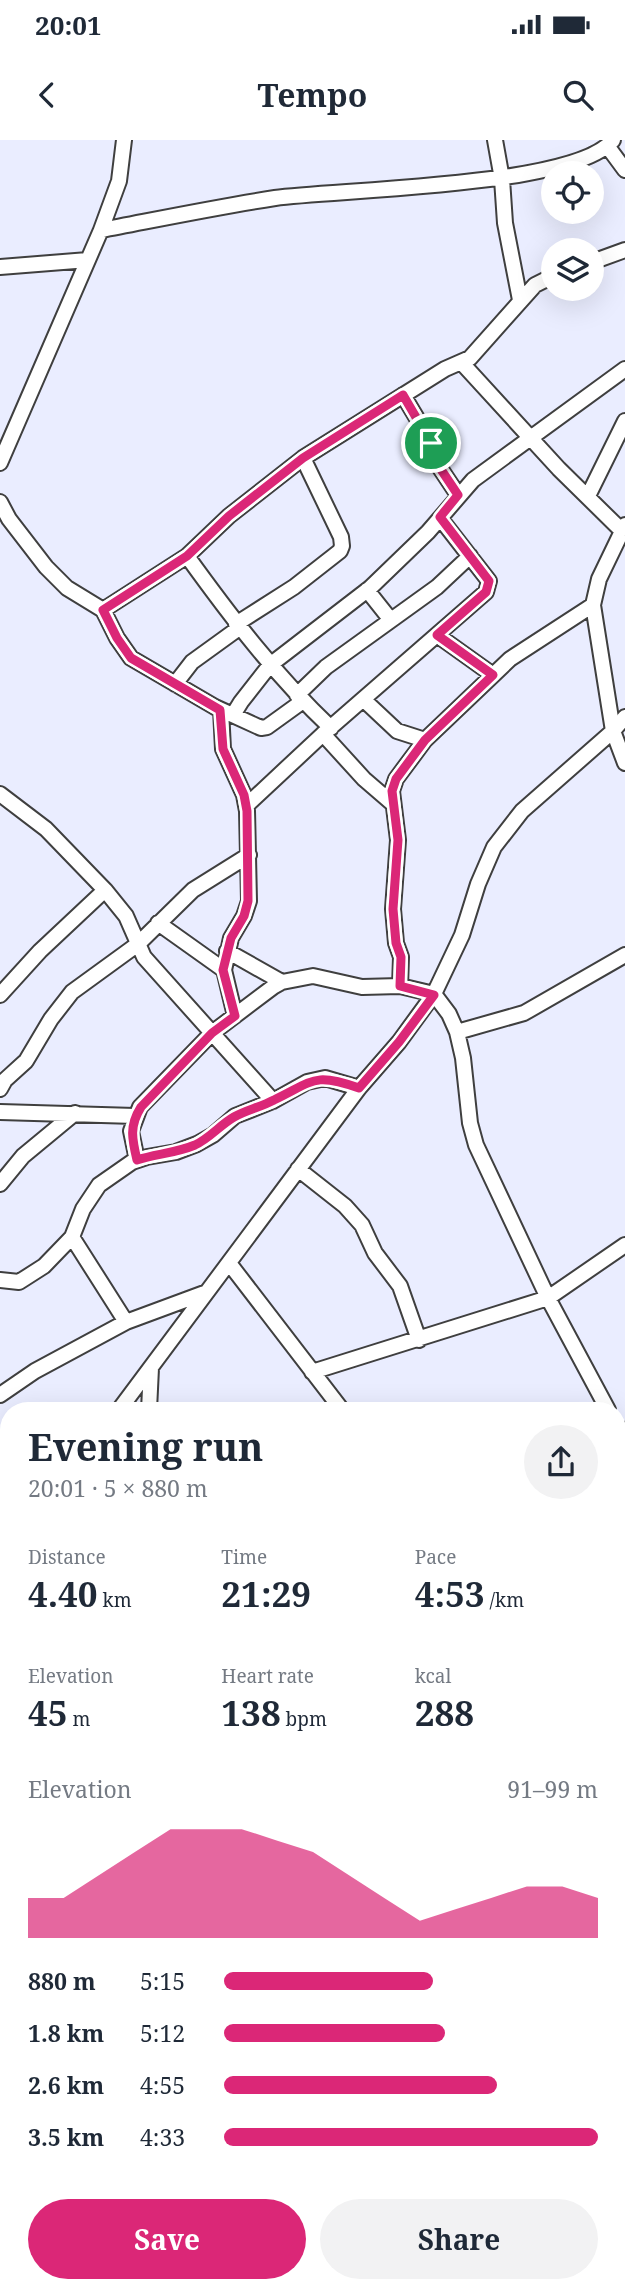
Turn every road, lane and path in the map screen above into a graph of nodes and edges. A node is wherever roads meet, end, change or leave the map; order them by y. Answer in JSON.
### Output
{"nodes":[{"id":1,"x":124,"y":140,"type":"edge"},
{"id":2,"x":495,"y":140,"type":"edge"},
{"id":3,"x":610,"y":144,"type":"edge"},
{"id":4,"x":625,"y":170,"type":"edge"},
{"id":5,"x":502,"y":179,"type":"junction"},
{"id":6,"x":102,"y":229,"type":"junction"},
{"id":7,"x":625,"y":250,"type":"edge"},
{"id":8,"x":604,"y":258,"type":"edge"},
{"id":9,"x":88,"y":260,"type":"junction"},
{"id":10,"x":0,"y":267,"type":"edge"},
{"id":11,"x":541,"y":282,"type":"edge"},
{"id":12,"x":520,"y":300,"type":"junction"},
{"id":13,"x":461,"y":362,"type":"junction"},
{"id":14,"x":625,"y":369,"type":"edge"},
{"id":15,"x":403,"y":395,"type":"junction"},
{"id":16,"x":624,"y":424,"type":"edge"},
{"id":17,"x":530,"y":438,"type":"junction"},
{"id":18,"x":303,"y":458,"type":"junction"},
{"id":19,"x":0,"y":463,"type":"edge"},
{"id":20,"x":458,"y":495,"type":"junction"},
{"id":21,"x":588,"y":496,"type":"junction"},
{"id":22,"x":0,"y":502,"type":"edge"},
{"id":23,"x":440,"y":517,"type":"junction"},
{"id":24,"x":623,"y":527,"type":"edge"},
{"id":25,"x":187,"y":556,"type":"junction"},
{"id":26,"x":470,"y":556,"type":"junction"},
{"id":27,"x":367,"y":590,"type":"junction"},
{"id":28,"x":593,"y":606,"type":"junction"},
{"id":29,"x":103,"y":610,"type":"junction"},
{"id":30,"x":390,"y":620,"type":"junction"},
{"id":31,"x":238,"y":626,"type":"junction"},
{"id":32,"x":437,"y":635,"type":"junction"},
{"id":33,"x":270,"y":665,"type":"junction"},
{"id":34,"x":493,"y":675,"type":"junction"},
{"id":35,"x":175,"y":684,"type":"junction"},
{"id":36,"x":300,"y":698,"type":"junction"},
{"id":37,"x":364,"y":700,"type":"junction"},
{"id":38,"x":227,"y":713,"type":"junction"},
{"id":39,"x":625,"y":717,"type":"edge"},
{"id":40,"x":327,"y":731,"type":"junction"},
{"id":41,"x":613,"y":731,"type":"junction"},
{"id":42,"x":425,"y":740,"type":"junction"},
{"id":43,"x":625,"y":763,"type":"edge"},
{"id":44,"x":0,"y":794,"type":"edge"},
{"id":45,"x":393,"y":804,"type":"junction"},
{"id":46,"x":246,"y":806,"type":"junction"},
{"id":47,"x":249,"y":855,"type":"junction"},
{"id":48,"x":105,"y":890,"type":"junction"},
{"id":49,"x":158,"y":923,"type":"junction"},
{"id":50,"x":138,"y":944,"type":"junction"},
{"id":51,"x":226,"y":951,"type":"junction"},
{"id":52,"x":625,"y":955,"type":"edge"},
{"id":53,"x":223,"y":970,"type":"junction"},
{"id":54,"x":282,"y":982,"type":"junction"},
{"id":55,"x":400,"y":986,"type":"junction"},
{"id":56,"x":0,"y":995,"type":"edge"},
{"id":57,"x":434,"y":995,"type":"junction"},
{"id":58,"x":235,"y":1016,"type":"junction"},
{"id":59,"x":457,"y":1032,"type":"junction"},
{"id":60,"x":212,"y":1033,"type":"junction"},
{"id":61,"x":359,"y":1088,"type":"junction"},
{"id":62,"x":0,"y":1089,"type":"edge"},
{"id":63,"x":273,"y":1101,"type":"junction"},
{"id":64,"x":0,"y":1112,"type":"edge"},
{"id":65,"x":75,"y":1113,"type":"junction"},
{"id":66,"x":135,"y":1116,"type":"junction"},
{"id":67,"x":137,"y":1160,"type":"junction"},
{"id":68,"x":298,"y":1170,"type":"junction"},
{"id":69,"x":0,"y":1184,"type":"edge"},
{"id":70,"x":72,"y":1237,"type":"junction"},
{"id":71,"x":625,"y":1245,"type":"edge"},
{"id":72,"x":229,"y":1263,"type":"junction"},
{"id":73,"x":0,"y":1280,"type":"edge"},
{"id":74,"x":207,"y":1292,"type":"junction"},
{"id":75,"x":548,"y":1298,"type":"junction"},
{"id":76,"x":126,"y":1322,"type":"junction"},
{"id":77,"x":419,"y":1340,"type":"junction"},
{"id":78,"x":151,"y":1367,"type":"junction"},
{"id":79,"x":312,"y":1372,"type":"junction"},
{"id":80,"x":0,"y":1395,"type":"edge"},
{"id":81,"x":125,"y":1402,"type":"edge"},
{"id":82,"x":149,"y":1402,"type":"edge"},
{"id":83,"x":336,"y":1402,"type":"edge"},
{"id":84,"x":604,"y":1402,"type":"edge"}],
"edges":[{"from":1,"to":6,"type":"street"},
{"from":2,"to":5,"type":"street"},
{"from":3,"to":4,"type":"street"},
{"from":3,"to":5,"type":"street"},
{"from":5,"to":6,"type":"street"},
{"from":5,"to":12,"type":"street"},
{"from":6,"to":9,"type":"street"},
{"from":7,"to":8,"type":"street"},
{"from":9,"to":10,"type":"street"},
{"from":9,"to":19,"type":"street"},
{"from":11,"to":12,"type":"street"},
{"from":12,"to":13,"type":"street"},
{"from":13,"to":15,"type":"street"},
{"from":13,"to":17,"type":"street"},
{"from":14,"to":17,"type":"street"},
{"from":15,"to":18,"type":"street"},
{"from":15,"to":20,"type":"street"},
{"from":16,"to":21,"type":"street"},
{"from":17,"to":20,"type":"street"},
{"from":17,"to":21,"type":"street"},
{"from":18,"to":25,"type":"street"},
{"from":18,"to":31,"type":"street"},
{"from":20,"to":23,"type":"street"},
{"from":21,"to":24,"type":"street"},
{"from":22,"to":29,"type":"street"},
{"from":23,"to":26,"type":"street"},
{"from":23,"to":27,"type":"street"},
{"from":24,"to":28,"type":"street"},
{"from":25,"to":29,"type":"street"},
{"from":25,"to":31,"type":"street"},
{"from":26,"to":30,"type":"street"},
{"from":26,"to":32,"type":"street"},
{"from":27,"to":30,"type":"street"},
{"from":27,"to":33,"type":"street"},
{"from":28,"to":34,"type":"street"},
{"from":28,"to":41,"type":"street"},
{"from":29,"to":35,"type":"street"},
{"from":30,"to":36,"type":"street"},
{"from":31,"to":33,"type":"street"},
{"from":31,"to":35,"type":"street"},
{"from":32,"to":34,"type":"street"},
{"from":32,"to":37,"type":"street"},
{"from":33,"to":36,"type":"street"},
{"from":33,"to":38,"type":"street"},
{"from":34,"to":42,"type":"street"},
{"from":35,"to":38,"type":"street"},
{"from":36,"to":38,"type":"street"},
{"from":36,"to":40,"type":"street"},
{"from":37,"to":40,"type":"street"},
{"from":37,"to":42,"type":"street"},
{"from":38,"to":46,"type":"street"},
{"from":39,"to":41,"type":"street"},
{"from":40,"to":45,"type":"street"},
{"from":40,"to":46,"type":"street"},
{"from":41,"to":43,"type":"street"},
{"from":41,"to":57,"type":"street"},
{"from":42,"to":45,"type":"street"},
{"from":44,"to":48,"type":"street"},
{"from":45,"to":55,"type":"street"},
{"from":46,"to":47,"type":"street"},
{"from":47,"to":49,"type":"street"},
{"from":47,"to":51,"type":"street"},
{"from":48,"to":50,"type":"street"},
{"from":48,"to":56,"type":"street"},
{"from":49,"to":50,"type":"street"},
{"from":49,"to":53,"type":"street"},
{"from":50,"to":60,"type":"street"},
{"from":50,"to":62,"type":"street"},
{"from":51,"to":53,"type":"street"},
{"from":51,"to":54,"type":"street"},
{"from":52,"to":59,"type":"street"},
{"from":53,"to":58,"type":"street"},
{"from":54,"to":55,"type":"street"},
{"from":54,"to":58,"type":"street"},
{"from":55,"to":57,"type":"street"},
{"from":57,"to":59,"type":"street"},
{"from":57,"to":61,"type":"street"},
{"from":58,"to":60,"type":"street"},
{"from":59,"to":75,"type":"street"},
{"from":60,"to":63,"type":"street"},
{"from":60,"to":66,"type":"street"},
{"from":61,"to":63,"type":"street"},
{"from":61,"to":68,"type":"street"},
{"from":63,"to":67,"type":"street"},
{"from":64,"to":65,"type":"street"},
{"from":65,"to":66,"type":"street"},
{"from":65,"to":69,"type":"street"},
{"from":66,"to":67,"type":"street"},
{"from":67,"to":70,"type":"street"},
{"from":68,"to":72,"type":"street"},
{"from":68,"to":77,"type":"street"},
{"from":70,"to":73,"type":"street"},
{"from":70,"to":76,"type":"street"},
{"from":71,"to":75,"type":"street"},
{"from":72,"to":74,"type":"street"},
{"from":72,"to":79,"type":"street"},
{"from":74,"to":76,"type":"street"},
{"from":74,"to":78,"type":"street"},
{"from":75,"to":77,"type":"street"},
{"from":75,"to":84,"type":"street"},
{"from":76,"to":80,"type":"street"},
{"from":77,"to":79,"type":"street"},
{"from":78,"to":81,"type":"street"},
{"from":78,"to":82,"type":"street"},
{"from":79,"to":83,"type":"street"}]}
